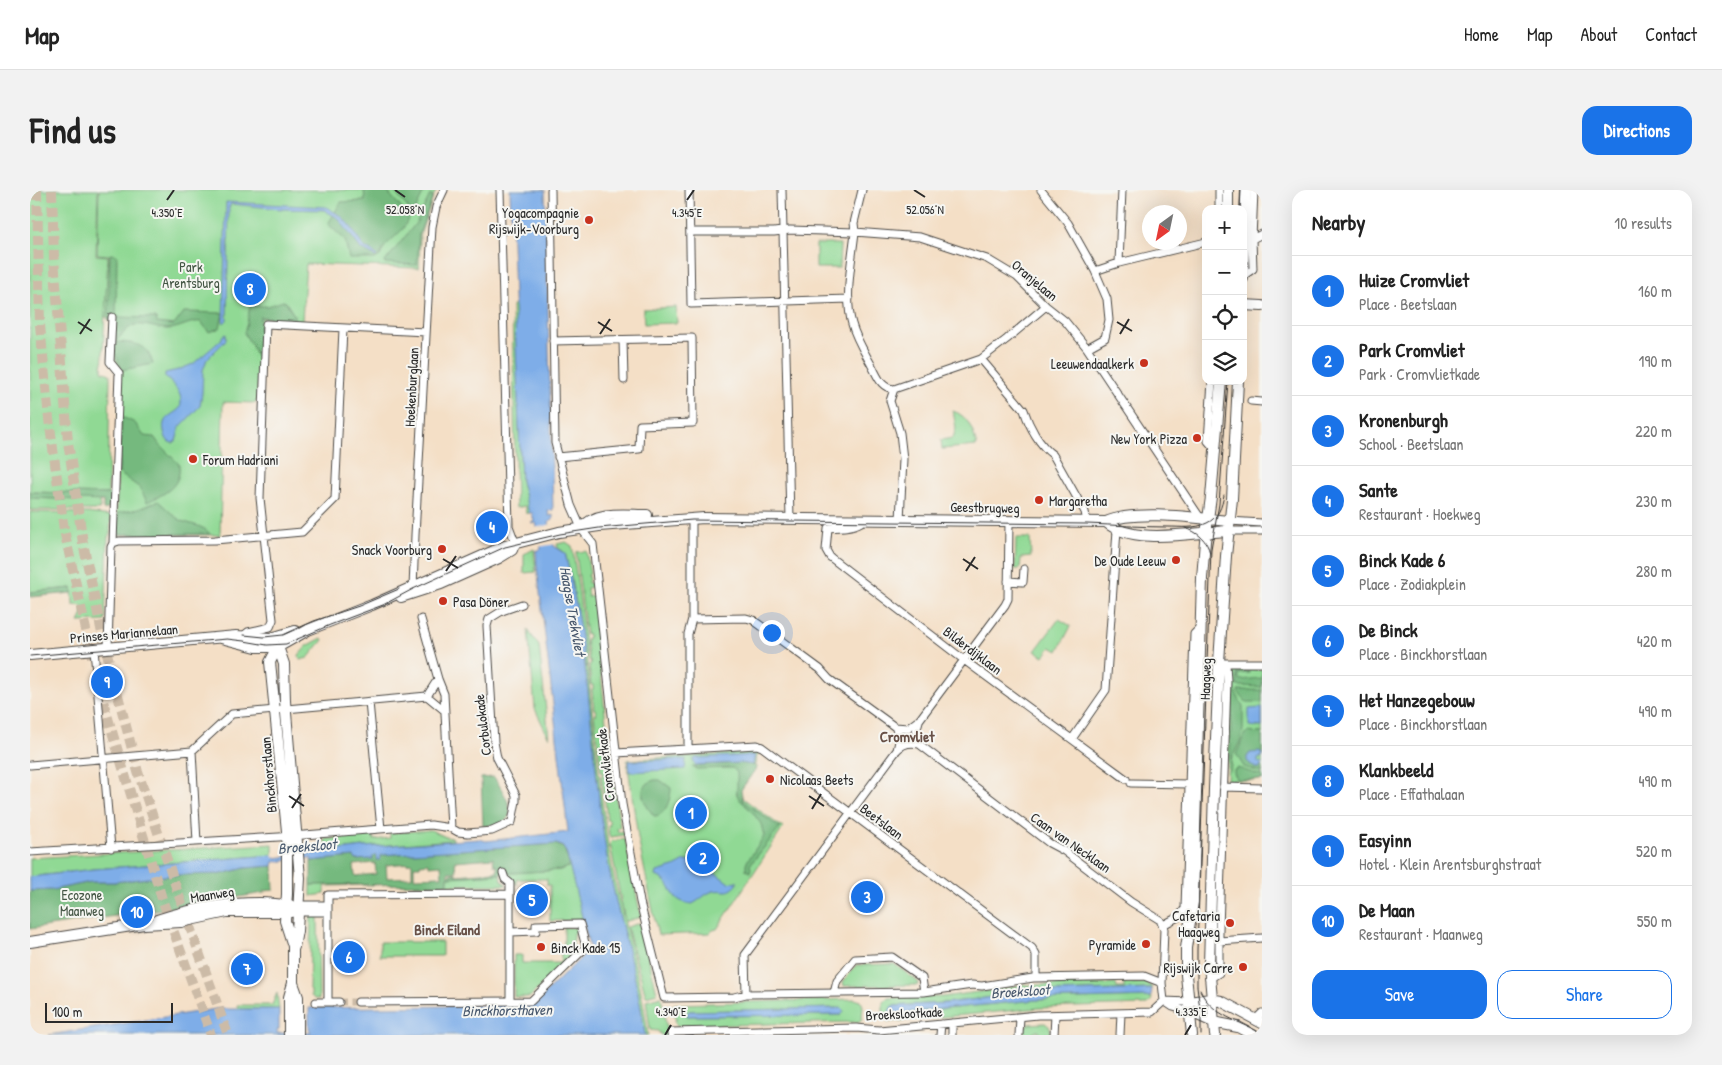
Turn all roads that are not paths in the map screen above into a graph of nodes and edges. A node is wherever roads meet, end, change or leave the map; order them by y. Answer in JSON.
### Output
{"nodes":[{"id":1,"x":444,"y":190,"type":"edge"},
{"id":2,"x":500,"y":190,"type":"edge"},
{"id":3,"x":551,"y":190,"type":"edge"},
{"id":4,"x":689,"y":190,"type":"edge"},
{"id":5,"x":782,"y":190,"type":"edge"},
{"id":6,"x":862,"y":190,"type":"edge"},
{"id":7,"x":1041,"y":190,"type":"edge"},
{"id":8,"x":1122,"y":190,"type":"edge"},
{"id":9,"x":1219,"y":190,"type":"edge"},
{"id":10,"x":1228,"y":190,"type":"edge"},
{"id":11,"x":1246,"y":190,"type":"edge"},
{"id":12,"x":1254,"y":190,"type":"edge"},
{"id":13,"x":1219,"y":205,"type":"edge"},
{"id":14,"x":1228,"y":205,"type":"edge"},
{"id":15,"x":782,"y":231,"type":"junction"},
{"id":16,"x":691,"y":232,"type":"junction"},
{"id":17,"x":854,"y":232,"type":"junction"},
{"id":18,"x":1262,"y":234,"type":"edge"},
{"id":19,"x":1252,"y":239,"type":"junction"},
{"id":20,"x":1202,"y":243,"type":"edge"},
{"id":21,"x":1244,"y":250,"type":"edge"},
{"id":22,"x":1119,"y":263,"type":"junction"},
{"id":23,"x":1095,"y":271,"type":"junction"},
{"id":24,"x":1247,"y":274,"type":"edge"},
{"id":25,"x":849,"y":299,"type":"junction"},
{"id":26,"x":784,"y":301,"type":"junction"},
{"id":27,"x":1046,"y":306,"type":"junction"},
{"id":28,"x":1247,"y":306,"type":"edge"},
{"id":29,"x":1262,"y":306,"type":"edge"},
{"id":30,"x":112,"y":317,"type":"dead end"},
{"id":31,"x":343,"y":329,"type":"junction"},
{"id":32,"x":426,"y":332,"type":"junction"},
{"id":33,"x":623,"y":340,"type":"junction"},
{"id":34,"x":553,"y":341,"type":"junction"},
{"id":35,"x":1087,"y":348,"type":"junction"},
{"id":36,"x":981,"y":359,"type":"junction"},
{"id":37,"x":624,"y":380,"type":"dead end"},
{"id":38,"x":1212,"y":385,"type":"edge"},
{"id":39,"x":1221,"y":385,"type":"edge"},
{"id":40,"x":1238,"y":385,"type":"edge"},
{"id":41,"x":894,"y":389,"type":"junction"},
{"id":42,"x":1251,"y":400,"type":"dead end"},
{"id":43,"x":1262,"y":402,"type":"edge"},
{"id":44,"x":1215,"y":449,"type":"junction"},
{"id":45,"x":558,"y":457,"type":"junction"},
{"id":46,"x":692,"y":519,"type":"junction"},
{"id":47,"x":790,"y":519,"type":"junction"},
{"id":48,"x":1205,"y":519,"type":"junction"},
{"id":49,"x":864,"y":520,"type":"junction"},
{"id":50,"x":900,"y":520,"type":"junction"},
{"id":51,"x":1009,"y":521,"type":"junction"},
{"id":52,"x":1087,"y":522,"type":"junction"},
{"id":53,"x":1106,"y":522,"type":"junction"},
{"id":54,"x":1262,"y":524,"type":"edge"},
{"id":55,"x":1228,"y":526,"type":"junction"},
{"id":56,"x":582,"y":528,"type":"junction"},
{"id":57,"x":828,"y":528,"type":"joint"},
{"id":58,"x":1117,"y":530,"type":"junction"},
{"id":59,"x":1207,"y":532,"type":"junction"},
{"id":60,"x":1262,"y":532,"type":"edge"},
{"id":61,"x":263,"y":536,"type":"junction"},
{"id":62,"x":515,"y":542,"type":"junction"},
{"id":63,"x":113,"y":543,"type":"junction"},
{"id":64,"x":1024,"y":568,"type":"dead end"},
{"id":65,"x":1008,"y":581,"type":"junction"},
{"id":66,"x":413,"y":589,"type":"junction"},
{"id":67,"x":522,"y":604,"type":"dead end"},
{"id":68,"x":420,"y":619,"type":"dead end"},
{"id":69,"x":692,"y":619,"type":"junction"},
{"id":70,"x":1201,"y":627,"type":"junction"},
{"id":71,"x":308,"y":630,"type":"junction"},
{"id":72,"x":243,"y":636,"type":"junction"},
{"id":73,"x":297,"y":636,"type":"junction"},
{"id":74,"x":221,"y":638,"type":"junction"},
{"id":75,"x":264,"y":638,"type":"junction"},
{"id":76,"x":256,"y":647,"type":"junction"},
{"id":77,"x":278,"y":647,"type":"junction"},
{"id":78,"x":108,"y":648,"type":"junction"},
{"id":79,"x":94,"y":649,"type":"junction"},
{"id":80,"x":30,"y":655,"type":"edge"},
{"id":81,"x":284,"y":660,"type":"junction"},
{"id":82,"x":964,"y":660,"type":"junction"},
{"id":83,"x":270,"y":662,"type":"junction"},
{"id":84,"x":1223,"y":663,"type":"junction"},
{"id":85,"x":1262,"y":664,"type":"edge"},
{"id":86,"x":438,"y":679,"type":"junction"},
{"id":87,"x":427,"y":696,"type":"junction"},
{"id":88,"x":369,"y":702,"type":"junction"},
{"id":89,"x":281,"y":710,"type":"junction"},
{"id":90,"x":444,"y":710,"type":"junction"},
{"id":91,"x":920,"y":719,"type":"junction"},
{"id":92,"x":895,"y":727,"type":"junction"},
{"id":93,"x":1072,"y":739,"type":"junction"},
{"id":94,"x":919,"y":744,"type":"junction"},
{"id":95,"x":688,"y":749,"type":"junction"},
{"id":96,"x":896,"y":750,"type":"junction"},
{"id":97,"x":192,"y":751,"type":"junction"},
{"id":98,"x":616,"y":753,"type":"junction"},
{"id":99,"x":103,"y":759,"type":"junction"},
{"id":100,"x":30,"y":766,"type":"edge"},
{"id":101,"x":1189,"y":784,"type":"junction"},
{"id":102,"x":1223,"y":787,"type":"junction"},
{"id":103,"x":1262,"y":788,"type":"edge"},
{"id":104,"x":850,"y":812,"type":"junction"},
{"id":105,"x":451,"y":828,"type":"junction"},
{"id":106,"x":381,"y":829,"type":"junction"},
{"id":107,"x":292,"y":836,"type":"junction"},
{"id":108,"x":197,"y":842,"type":"junction"},
{"id":109,"x":110,"y":848,"type":"junction"},
{"id":110,"x":30,"y":852,"type":"edge"},
{"id":111,"x":503,"y":874,"type":"dead end"},
{"id":112,"x":508,"y":894,"type":"junction"},
{"id":113,"x":285,"y":908,"type":"junction"},
{"id":114,"x":299,"y":908,"type":"junction"},
{"id":115,"x":328,"y":909,"type":"junction"},
{"id":116,"x":1162,"y":925,"type":"junction"},
{"id":117,"x":510,"y":932,"type":"junction"},
{"id":118,"x":1262,"y":938,"type":"edge"},
{"id":119,"x":1219,"y":941,"type":"junction"},
{"id":120,"x":30,"y":942,"type":"edge"},
{"id":121,"x":293,"y":950,"type":"junction"},
{"id":122,"x":1036,"y":978,"type":"junction"},
{"id":123,"x":1209,"y":979,"type":"junction"},
{"id":124,"x":1162,"y":983,"type":"junction"},
{"id":125,"x":834,"y":992,"type":"junction"},
{"id":126,"x":924,"y":992,"type":"junction"},
{"id":127,"x":746,"y":994,"type":"junction"},
{"id":128,"x":664,"y":998,"type":"joint"},
{"id":129,"x":328,"y":999,"type":"junction"},
{"id":130,"x":1212,"y":999,"type":"junction"},
{"id":131,"x":510,"y":1001,"type":"junction"},
{"id":132,"x":316,"y":1002,"type":"dead end"},
{"id":133,"x":339,"y":1002,"type":"tunnel mouth"},
{"id":134,"x":358,"y":1002,"type":"tunnel mouth"},
{"id":135,"x":1164,"y":1002,"type":"junction"},
{"id":136,"x":1190,"y":1007,"type":"junction"},
{"id":137,"x":1121,"y":1012,"type":"junction"},
{"id":138,"x":1055,"y":1015,"type":"junction"},
{"id":139,"x":1020,"y":1017,"type":"junction"},
{"id":140,"x":1260,"y":1019,"type":"edge"},
{"id":141,"x":1214,"y":1022,"type":"junction"},
{"id":142,"x":952,"y":1023,"type":"junction"},
{"id":143,"x":941,"y":1024,"type":"junction"},
{"id":144,"x":869,"y":1032,"type":"edge"},
{"id":145,"x":671,"y":1033,"type":"edge"},
{"id":146,"x":294,"y":1034,"type":"edge"},
{"id":147,"x":940,"y":1035,"type":"edge"},
{"id":148,"x":952,"y":1035,"type":"edge"},
{"id":149,"x":1019,"y":1035,"type":"edge"},
{"id":150,"x":1054,"y":1035,"type":"edge"},
{"id":151,"x":1120,"y":1035,"type":"edge"},
{"id":152,"x":1192,"y":1035,"type":"edge"},
{"id":153,"x":1215,"y":1035,"type":"edge"},
{"id":154,"x":1253,"y":1035,"type":"edge"}],
"edges":[{"from":1,"to":32,"type":"street","name":"Hoekenburglaan"},
{"from":2,"to":62,"type":"street"},
{"from":3,"to":34,"type":"street","name":"Cromvlietkade"},
{"from":4,"to":16,"type":"street"},
{"from":5,"to":15,"type":"street"},
{"from":6,"to":17,"type":"street"},
{"from":7,"to":23,"type":"street"},
{"from":8,"to":22,"type":"street"},
{"from":9,"to":13,"type":"street"},
{"from":10,"to":14,"type":"street"},
{"from":11,"to":21,"type":"street"},
{"from":12,"to":19,"type":"street"},
{"from":15,"to":16,"type":"street","name":"Oranjelaan"},
{"from":15,"to":17,"type":"street","name":"Oranjelaan"},
{"from":15,"to":26,"type":"street"},
{"from":16,"to":26,"type":"street"},
{"from":17,"to":25,"type":"street"},
{"from":17,"to":27,"type":"street","name":"Oranjelaan"},
{"from":18,"to":19,"type":"street"},
{"from":19,"to":24,"type":"street"},
{"from":20,"to":22,"type":"street"},
{"from":22,"to":23,"type":"street"},
{"from":23,"to":35,"type":"street"},
{"from":25,"to":26,"type":"street"},
{"from":25,"to":41,"type":"street"},
{"from":26,"to":47,"type":"street"},
{"from":27,"to":35,"type":"street","name":"Oranjelaan"},
{"from":27,"to":36,"type":"street"},
{"from":28,"to":29,"type":"street"},
{"from":30,"to":63,"type":"street"},
{"from":31,"to":32,"type":"street"},
{"from":31,"to":61,"type":"street"},
{"from":31,"to":61,"type":"street"},
{"from":32,"to":66,"type":"street","name":"Hoekenburglaan"},
{"from":33,"to":34,"type":"street"},
{"from":33,"to":37,"type":"street"},
{"from":33,"to":45,"type":"street"},
{"from":34,"to":45,"type":"street","name":"Cromvlietkade"},
{"from":35,"to":48,"type":"street","name":"Oranjelaan"},
{"from":36,"to":41,"type":"street"},
{"from":36,"to":52,"type":"street"},
{"from":38,"to":44,"type":"street","name":"Haagweg"},
{"from":39,"to":44,"type":"street","name":"Haagweg"},
{"from":40,"to":55,"type":"street","name":"Haagweg"},
{"from":41,"to":50,"type":"street"},
{"from":42,"to":43,"type":"street"},
{"from":44,"to":48,"type":"street","name":"Haagweg"},
{"from":45,"to":56,"type":"street","name":"Cromvlietkade"},
{"from":46,"to":47,"type":"street","name":"Geestbrugweg"},
{"from":46,"to":56,"type":"street","name":"Geestbrugweg"},
{"from":46,"to":69,"type":"street"},
{"from":47,"to":49,"type":"street","name":"Geestbrugweg"},
{"from":48,"to":53,"type":"street","name":"Geestbrugweg"},
{"from":48,"to":55,"type":"street","name":"Geestbrugweg"},
{"from":48,"to":59,"type":"street","name":"Haagweg"},
{"from":49,"to":50,"type":"street","name":"Geestbrugweg"},
{"from":49,"to":57,"type":"street","name":"Geestbrugweg"},
{"from":50,"to":51,"type":"street","name":"Geestbrugweg"},
{"from":51,"to":52,"type":"street","name":"Geestbrugweg"},
{"from":51,"to":65,"type":"street"},
{"from":52,"to":53,"type":"street","name":"Geestbrugweg"},
{"from":53,"to":58,"type":"street"},
{"from":54,"to":55,"type":"street"},
{"from":55,"to":59,"type":"street"},
{"from":55,"to":60,"type":"street"},
{"from":55,"to":84,"type":"street","name":"Haagweg"},
{"from":56,"to":62,"type":"street","name":"Geestbrugweg"},
{"from":56,"to":98,"type":"street","name":"Cromvlietkade"},
{"from":57,"to":82,"type":"street","name":"Bilderdijklaan"},
{"from":58,"to":59,"type":"street"},
{"from":58,"to":93,"type":"street"},
{"from":59,"to":70,"type":"street","name":"Haagweg"},
{"from":61,"to":63,"type":"street"},
{"from":61,"to":72,"type":"street"},
{"from":62,"to":66,"type":"street","name":"Prinses Mariannelaan"},
{"from":63,"to":78,"type":"street"},
{"from":64,"to":65,"type":"street"},
{"from":65,"to":82,"type":"street"},
{"from":66,"to":71,"type":"street","name":"Prinses Mariannelaan"},
{"from":67,"to":105,"type":"street","name":"Corbulokade"},
{"from":68,"to":86,"type":"street"},
{"from":69,"to":92,"type":"street"},
{"from":69,"to":95,"type":"street"},
{"from":70,"to":101,"type":"street","name":"Haagweg"},
{"from":70,"to":136,"type":"street","name":"Haagweg"},
{"from":71,"to":73,"type":"street","name":"Prinses Mariannelaan"},
{"from":71,"to":75,"type":"street","name":"Prinses Mariannelaan"},
{"from":72,"to":74,"type":"street","name":"Prinses Mariannelaan"},
{"from":72,"to":75,"type":"street","name":"Prinses Mariannelaan"},
{"from":73,"to":77,"type":"street","name":"Prinses Mariannelaan"},
{"from":73,"to":81,"type":"street"},
{"from":74,"to":76,"type":"street","name":"Prinses Mariannelaan"},
{"from":74,"to":78,"type":"street","name":"Prinses Mariannelaan"},
{"from":75,"to":77,"type":"street"},
{"from":76,"to":77,"type":"street","name":"Prinses Mariannelaan"},
{"from":76,"to":83,"type":"street"},
{"from":77,"to":81,"type":"street","name":"Binckhorstlaan"},
{"from":77,"to":83,"type":"street"},
{"from":78,"to":79,"type":"street","name":"Prinses Mariannelaan"},
{"from":79,"to":80,"type":"street","name":"Prinses Mariannelaan"},
{"from":79,"to":99,"type":"street"},
{"from":81,"to":89,"type":"street","name":"Binckhorstlaan"},
{"from":82,"to":91,"type":"street"},
{"from":82,"to":93,"type":"street","name":"Bilderdijklaan"},
{"from":83,"to":89,"type":"street","name":"Binckhorstlaan"},
{"from":84,"to":85,"type":"street"},
{"from":84,"to":102,"type":"street","name":"Haagweg"},
{"from":84,"to":123,"type":"street","name":"Haagweg"},
{"from":86,"to":87,"type":"street"},
{"from":86,"to":90,"type":"street"},
{"from":87,"to":88,"type":"street"},
{"from":87,"to":90,"type":"street"},
{"from":88,"to":89,"type":"street"},
{"from":88,"to":106,"type":"street"},
{"from":89,"to":97,"type":"street"},
{"from":89,"to":107,"type":"street","name":"Binckhorstlaan"},
{"from":90,"to":105,"type":"street"},
{"from":91,"to":92,"type":"street"},
{"from":91,"to":94,"type":"street"},
{"from":92,"to":96,"type":"street"},
{"from":93,"to":101,"type":"street","name":"Bilderdijklaan"},
{"from":94,"to":96,"type":"street"},
{"from":94,"to":116,"type":"street","name":"Caan van Necklaan"},
{"from":95,"to":98,"type":"street","name":"Beetslaan"},
{"from":95,"to":104,"type":"street","name":"Beetslaan"},
{"from":96,"to":104,"type":"street"},
{"from":97,"to":99,"type":"street"},
{"from":97,"to":108,"type":"street"},
{"from":98,"to":128,"type":"street","name":"Cromvlietkade"},
{"from":99,"to":100,"type":"street"},
{"from":99,"to":109,"type":"street"},
{"from":101,"to":116,"type":"street","name":"Haagweg"},
{"from":102,"to":103,"type":"street"},
{"from":102,"to":119,"type":"street","name":"Haagweg"},
{"from":104,"to":122,"type":"street","name":"Beetslaan"},
{"from":104,"to":127,"type":"street"},
{"from":105,"to":106,"type":"street","name":"Corbulokade"},
{"from":106,"to":107,"type":"street","name":"Corbulokade"},
{"from":107,"to":108,"type":"street","name":"Corbulokade"},
{"from":107,"to":113,"type":"street","name":"Binckhorstlaan"},
{"from":107,"to":114,"type":"street","name":"Binckhorstlaan"},
{"from":108,"to":109,"type":"street","name":"Corbulokade"},
{"from":109,"to":110,"type":"street","name":"Corbulokade"},
{"from":111,"to":112,"type":"street"},
{"from":112,"to":115,"type":"street"},
{"from":112,"to":117,"type":"street"},
{"from":113,"to":114,"type":"street","name":"Maanweg"},
{"from":113,"to":120,"type":"street","name":"Maanweg"},
{"from":113,"to":121,"type":"street","name":"Binckhorstlaan"},
{"from":114,"to":115,"type":"street"},
{"from":114,"to":121,"type":"street","name":"Binckhorstlaan"},
{"from":115,"to":129,"type":"street"},
{"from":116,"to":124,"type":"street"},
{"from":117,"to":131,"type":"street"},
{"from":117,"to":131,"type":"street"},
{"from":118,"to":119,"type":"street"},
{"from":119,"to":123,"type":"street","name":"Haagweg"},
{"from":121,"to":146,"type":"street","name":"Binckhorstlaan"},
{"from":122,"to":124,"type":"street","name":"Broekslootkade"},
{"from":122,"to":126,"type":"street","name":"Broekslootkade"},
{"from":123,"to":130,"type":"street","name":"Haagweg"},
{"from":124,"to":135,"type":"street"},
{"from":125,"to":126,"type":"street","name":"Broekslootkade"},
{"from":125,"to":126,"type":"street","name":"Broekslootkade"},
{"from":125,"to":127,"type":"street","name":"Broekslootkade"},
{"from":127,"to":128,"type":"street","name":"Broekslootkade"},
{"from":129,"to":132,"type":"street"},
{"from":129,"to":133,"type":"street"},
{"from":130,"to":136,"type":"street"},
{"from":130,"to":140,"type":"street"},
{"from":130,"to":141,"type":"street","name":"Haagweg"},
{"from":131,"to":134,"type":"street"},
{"from":135,"to":136,"type":"street"},
{"from":135,"to":137,"type":"street","name":"Broekslootkade"},
{"from":136,"to":141,"type":"street"},
{"from":136,"to":152,"type":"street","name":"Haagweg"},
{"from":137,"to":138,"type":"street","name":"Broekslootkade"},
{"from":137,"to":151,"type":"street"},
{"from":138,"to":139,"type":"street","name":"Broekslootkade"},
{"from":138,"to":150,"type":"street"},
{"from":139,"to":142,"type":"street","name":"Broekslootkade"},
{"from":139,"to":149,"type":"street"},
{"from":141,"to":153,"type":"street","name":"Haagweg"},
{"from":141,"to":154,"type":"street"},
{"from":142,"to":143,"type":"street","name":"Broekslootkade"},
{"from":142,"to":148,"type":"street"},
{"from":143,"to":144,"type":"street","name":"Broekslootkade"},
{"from":143,"to":147,"type":"street"},
{"from":144,"to":145,"type":"street","name":"Broekslootkade"}]}
